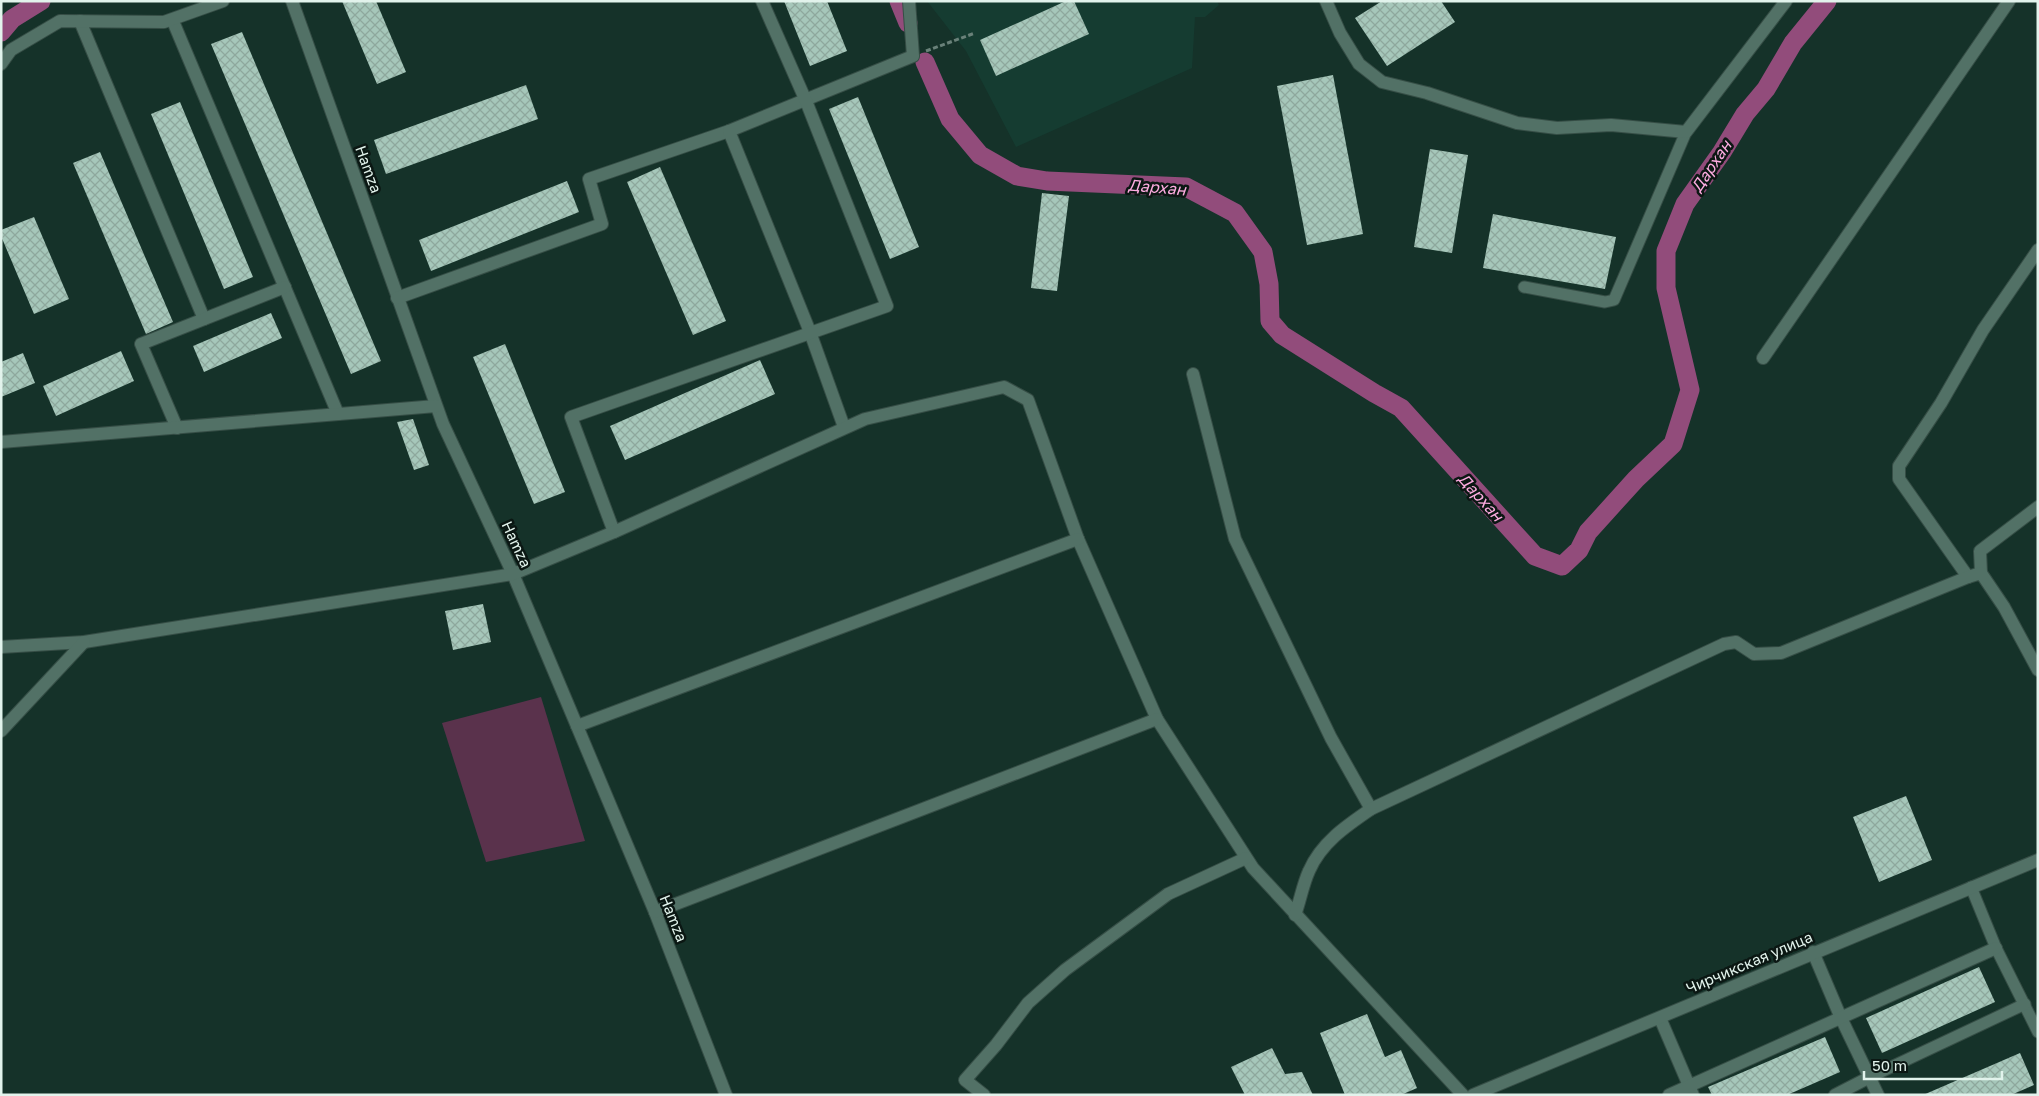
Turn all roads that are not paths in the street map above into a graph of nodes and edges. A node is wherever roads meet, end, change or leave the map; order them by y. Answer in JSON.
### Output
{"nodes":[{"id":1,"x":223,"y":1,"type":"edge"},
{"id":2,"x":292,"y":1,"type":"edge"},
{"id":3,"x":762,"y":1,"type":"edge"},
{"id":4,"x":908,"y":1,"type":"edge"},
{"id":5,"x":1326,"y":1,"type":"edge"},
{"id":6,"x":1786,"y":1,"type":"edge"},
{"id":7,"x":2009,"y":1,"type":"edge"},
{"id":8,"x":80,"y":21,"type":"junction"},
{"id":9,"x":175,"y":26,"type":"dead end"},
{"id":10,"x":1,"y":64,"type":"edge"},
{"id":11,"x":806,"y":101,"type":"junction"},
{"id":12,"x":729,"y":131,"type":"junction"},
{"id":13,"x":1686,"y":132,"type":"junction"},
{"id":14,"x":2038,"y":250,"type":"edge"},
{"id":15,"x":285,"y":287,"type":"junction"},
{"id":16,"x":1524,"y":287,"type":"dead end"},
{"id":17,"x":398,"y":298,"type":"junction"},
{"id":18,"x":204,"y":319,"type":"junction"},
{"id":19,"x":810,"y":332,"type":"junction"},
{"id":20,"x":1762,"y":358,"type":"dead end"},
{"id":21,"x":1193,"y":374,"type":"dead end"},
{"id":22,"x":436,"y":406,"type":"junction"},
{"id":23,"x":338,"y":414,"type":"junction"},
{"id":24,"x":847,"y":426,"type":"junction"},
{"id":25,"x":177,"y":428,"type":"junction"},
{"id":26,"x":1,"y":442,"type":"edge"},
{"id":27,"x":2038,"y":507,"type":"edge"},
{"id":28,"x":614,"y":532,"type":"junction"},
{"id":29,"x":1078,"y":539,"type":"junction"},
{"id":30,"x":1981,"y":573,"type":"junction"},
{"id":31,"x":513,"y":574,"type":"junction"},
{"id":32,"x":1968,"y":577,"type":"junction"},
{"id":33,"x":84,"y":642,"type":"junction"},
{"id":34,"x":1,"y":647,"type":"edge"},
{"id":35,"x":2038,"y":670,"type":"edge"},
{"id":36,"x":1157,"y":719,"type":"junction"},
{"id":37,"x":577,"y":726,"type":"junction"},
{"id":38,"x":1,"y":731,"type":"edge"},
{"id":39,"x":1370,"y":809,"type":"junction"},
{"id":40,"x":1246,"y":858,"type":"junction"},
{"id":41,"x":2038,"y":860,"type":"edge"},
{"id":42,"x":1971,"y":887,"type":"junction"},
{"id":43,"x":655,"y":912,"type":"junction"},
{"id":44,"x":1295,"y":915,"type":"junction"},
{"id":45,"x":1996,"y":948,"type":"junction"},
{"id":46,"x":1814,"y":952,"type":"junction"},
{"id":47,"x":2025,"y":1004,"type":"junction"},
{"id":48,"x":1660,"y":1018,"type":"junction"},
{"id":49,"x":1841,"y":1018,"type":"junction"},
{"id":50,"x":2038,"y":1032,"type":"edge"},
{"id":51,"x":1870,"y":1077,"type":"junction"},
{"id":52,"x":1691,"y":1090,"type":"edge"},
{"id":53,"x":1480,"y":1093,"type":"edge"},
{"id":54,"x":726,"y":1095,"type":"edge"},
{"id":55,"x":984,"y":1095,"type":"edge"},
{"id":56,"x":1463,"y":1095,"type":"edge"},
{"id":57,"x":1669,"y":1095,"type":"edge"},
{"id":58,"x":1835,"y":1095,"type":"edge"},
{"id":59,"x":1878,"y":1095,"type":"edge"}],
"edges":[{"from":1,"to":8,"type":"street"},
{"from":2,"to":17,"type":"street","name":"Hamza"},
{"from":3,"to":11,"type":"street"},
{"from":4,"to":11,"type":"street"},
{"from":5,"to":13,"type":"street"},
{"from":6,"to":13,"type":"street"},
{"from":7,"to":20,"type":"street"},
{"from":8,"to":10,"type":"street"},
{"from":8,"to":18,"type":"street"},
{"from":9,"to":15,"type":"street"},
{"from":11,"to":12,"type":"street"},
{"from":11,"to":19,"type":"street"},
{"from":12,"to":17,"type":"street"},
{"from":12,"to":19,"type":"street"},
{"from":13,"to":16,"type":"lane"},
{"from":14,"to":32,"type":"street"},
{"from":15,"to":18,"type":"street"},
{"from":15,"to":23,"type":"street"},
{"from":17,"to":22,"type":"street","name":"Hamza"},
{"from":18,"to":25,"type":"street"},
{"from":19,"to":24,"type":"street"},
{"from":19,"to":28,"type":"street"},
{"from":21,"to":39,"type":"street"},
{"from":22,"to":23,"type":"street"},
{"from":22,"to":31,"type":"street","name":"Hamza"},
{"from":23,"to":25,"type":"street"},
{"from":24,"to":28,"type":"street"},
{"from":24,"to":29,"type":"street"},
{"from":25,"to":26,"type":"street"},
{"from":27,"to":30,"type":"street"},
{"from":28,"to":31,"type":"street"},
{"from":29,"to":36,"type":"street"},
{"from":29,"to":37,"type":"street"},
{"from":30,"to":32,"type":"street"},
{"from":30,"to":35,"type":"street"},
{"from":31,"to":33,"type":"street"},
{"from":31,"to":37,"type":"street","name":"Hamza"},
{"from":32,"to":39,"type":"street"},
{"from":33,"to":34,"type":"street"},
{"from":33,"to":38,"type":"street"},
{"from":36,"to":40,"type":"street"},
{"from":36,"to":43,"type":"street"},
{"from":37,"to":43,"type":"street","name":"Hamza"},
{"from":39,"to":44,"type":"street"},
{"from":40,"to":44,"type":"street"},
{"from":40,"to":55,"type":"street"},
{"from":41,"to":42,"type":"street","name":"Чирчикская улица"},
{"from":42,"to":45,"type":"lane"},
{"from":42,"to":46,"type":"street","name":"Чирчикская улица"},
{"from":43,"to":54,"type":"street","name":"Hamza"},
{"from":44,"to":56,"type":"street"},
{"from":45,"to":47,"type":"lane"},
{"from":45,"to":49,"type":"street"},
{"from":46,"to":48,"type":"street","name":"Чирчикская улица"},
{"from":46,"to":49,"type":"street"},
{"from":47,"to":50,"type":"lane"},
{"from":47,"to":51,"type":"lane"},
{"from":48,"to":52,"type":"street"},
{"from":48,"to":53,"type":"street","name":"Чирчикская улица"},
{"from":49,"to":51,"type":"street"},
{"from":49,"to":52,"type":"street"},
{"from":51,"to":58,"type":"street"},
{"from":51,"to":59,"type":"street"},
{"from":52,"to":57,"type":"street"}]}
